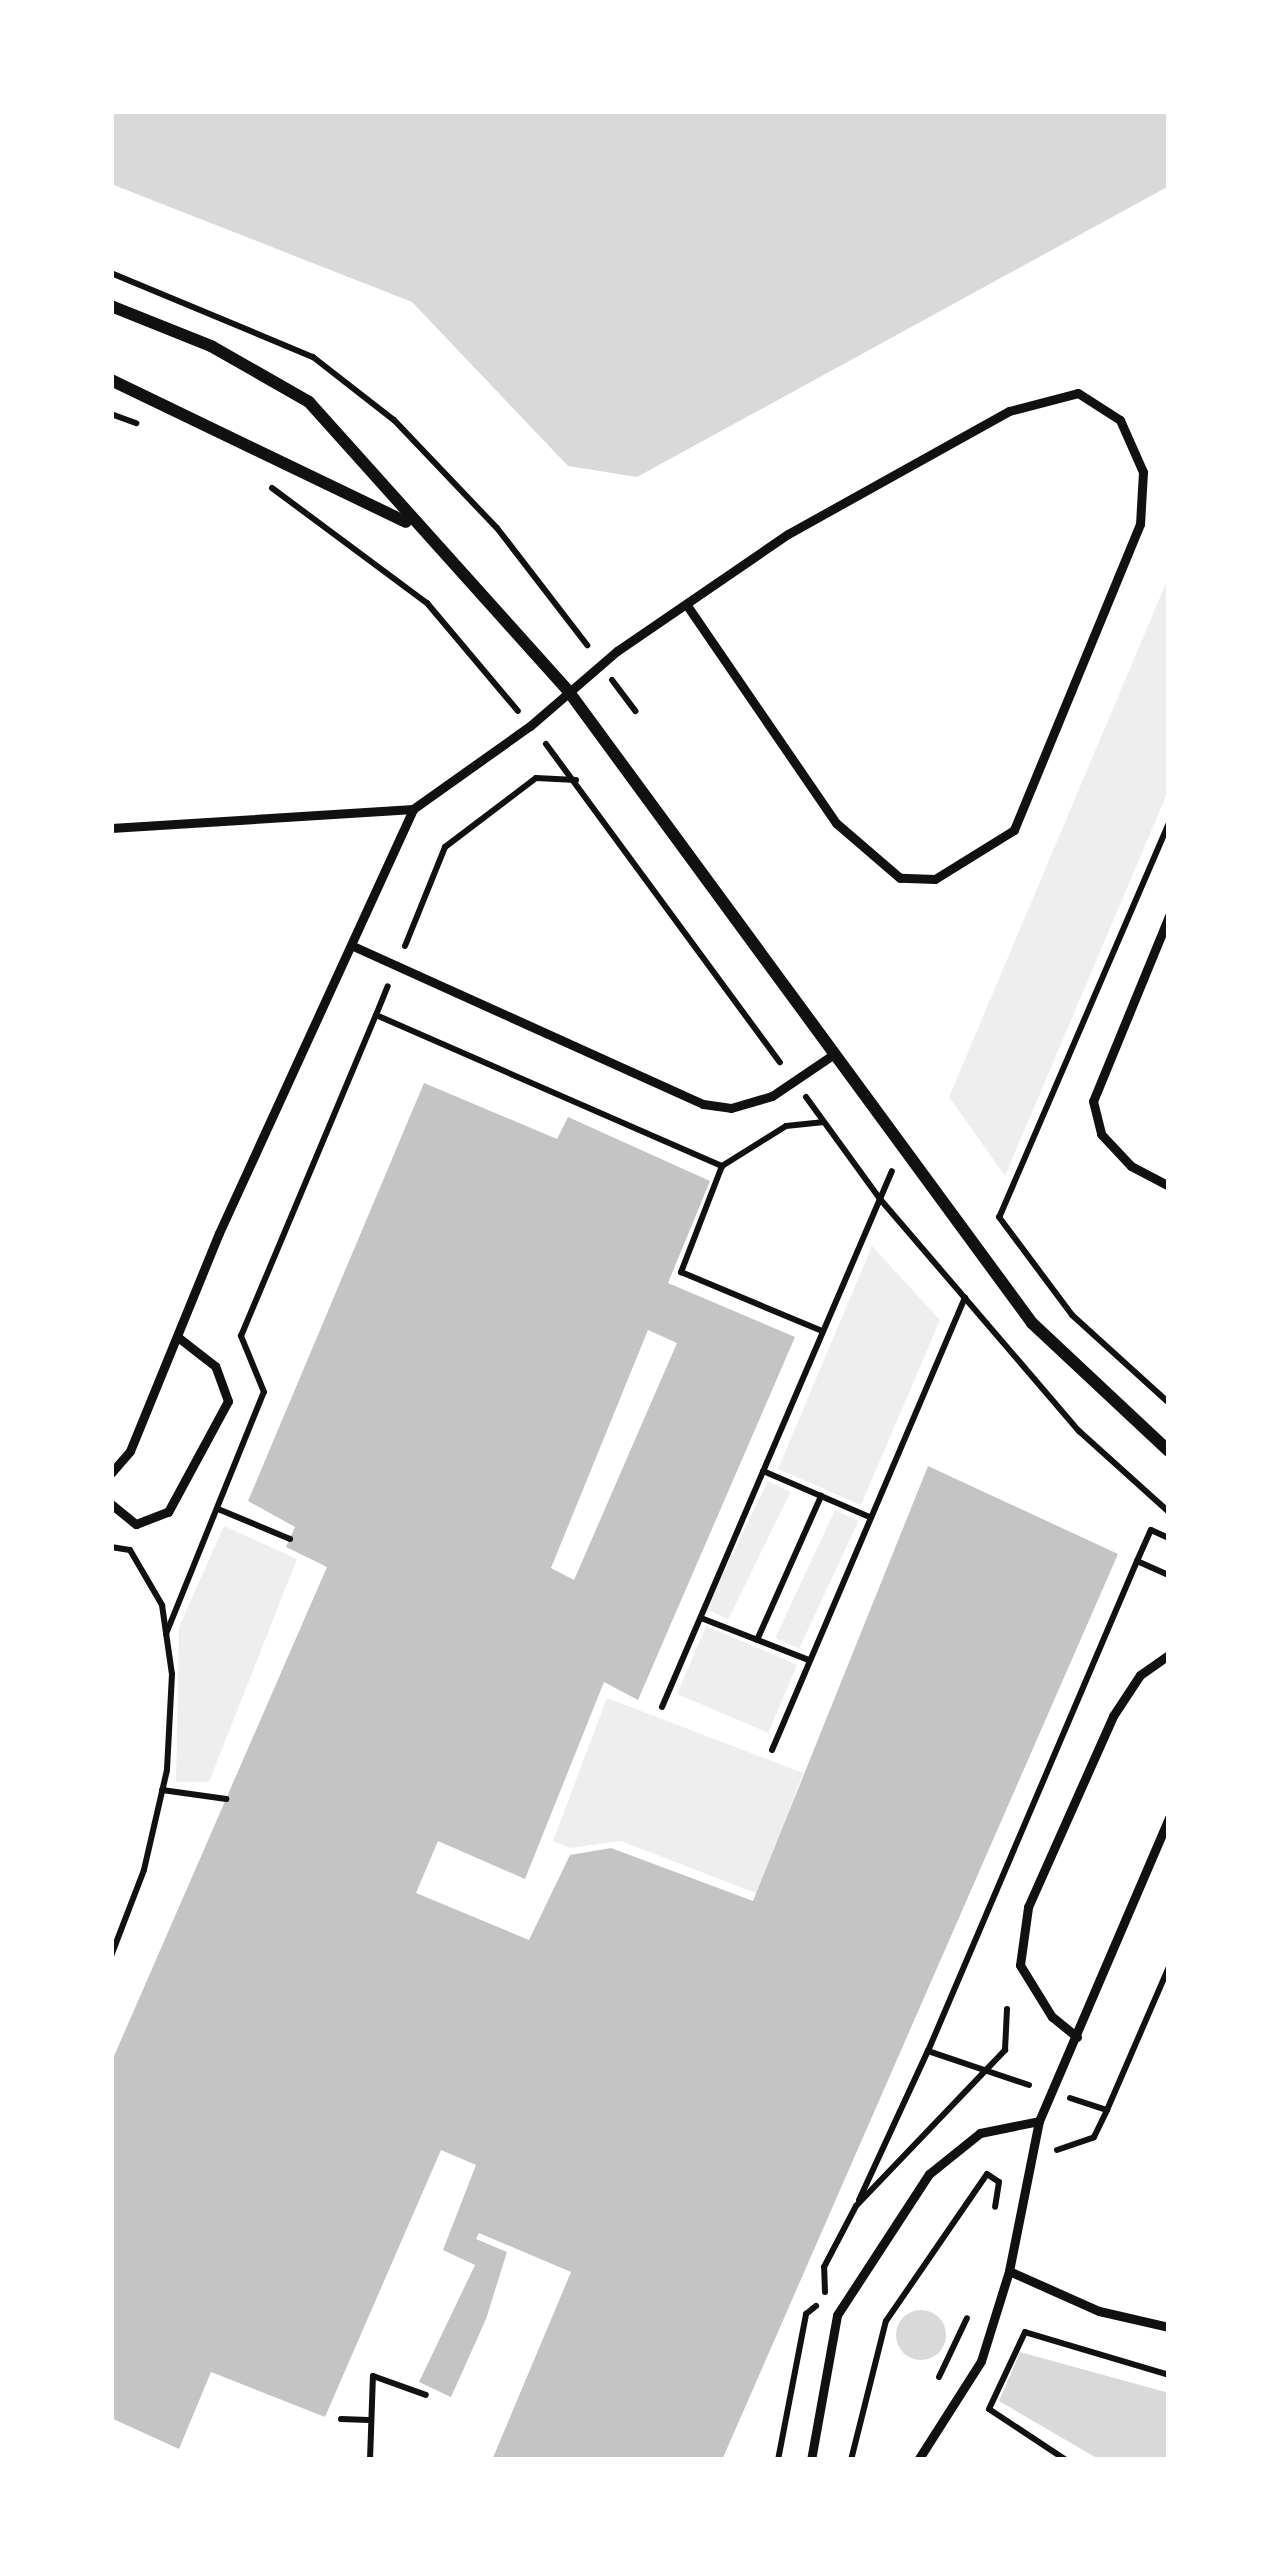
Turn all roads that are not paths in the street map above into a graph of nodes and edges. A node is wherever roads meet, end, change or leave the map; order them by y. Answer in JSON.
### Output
{"nodes":[{"id":1,"x":111,"y":306,"type":"edge"},
{"id":2,"x":111,"y":380,"type":"edge"},
{"id":3,"x":412,"y":525,"type":"junction"},
{"id":4,"x":686,"y":604,"type":"junction"},
{"id":5,"x":569,"y":692,"type":"junction"},
{"id":6,"x":413,"y":808,"type":"junction"},
{"id":7,"x":111,"y":828,"type":"edge"},
{"id":8,"x":1169,"y":916,"type":"edge"},
{"id":9,"x":353,"y":946,"type":"junction"},
{"id":10,"x":831,"y":1056,"type":"junction"},
{"id":11,"x":1169,"y":1186,"type":"edge"},
{"id":12,"x":179,"y":1338,"type":"junction"},
{"id":13,"x":1169,"y":1451,"type":"edge"},
{"id":14,"x":111,"y":1473,"type":"edge"},
{"id":15,"x":111,"y":1504,"type":"edge"},
{"id":16,"x":1169,"y":1655,"type":"edge"},
{"id":17,"x":1169,"y":1818,"type":"edge"},
{"id":18,"x":1077,"y":2037,"type":"junction"},
{"id":19,"x":1039,"y":2121,"type":"junction"},
{"id":20,"x":1010,"y":2271,"type":"junction"},
{"id":21,"x":1169,"y":2326,"type":"edge"},
{"id":22,"x":811,"y":2460,"type":"edge"},
{"id":23,"x":918,"y":2460,"type":"edge"}],
"edges":[{"from":1,"to":3,"type":"street"},
{"from":2,"to":3,"type":"street"},
{"from":3,"to":5,"type":"street"},
{"from":4,"to":4,"type":"lane"},
{"from":4,"to":5,"type":"lane"},
{"from":5,"to":6,"type":"lane"},
{"from":5,"to":10,"type":"street"},
{"from":6,"to":7,"type":"lane"},
{"from":6,"to":9,"type":"lane"},
{"from":8,"to":11,"type":"lane"},
{"from":9,"to":10,"type":"lane"},
{"from":9,"to":12,"type":"lane"},
{"from":10,"to":13,"type":"street"},
{"from":12,"to":14,"type":"lane"},
{"from":12,"to":15,"type":"lane"},
{"from":16,"to":18,"type":"lane"},
{"from":17,"to":18,"type":"lane"},
{"from":18,"to":19,"type":"lane"},
{"from":19,"to":20,"type":"lane"},
{"from":19,"to":22,"type":"lane"},
{"from":20,"to":21,"type":"lane"},
{"from":20,"to":23,"type":"lane"}]}
